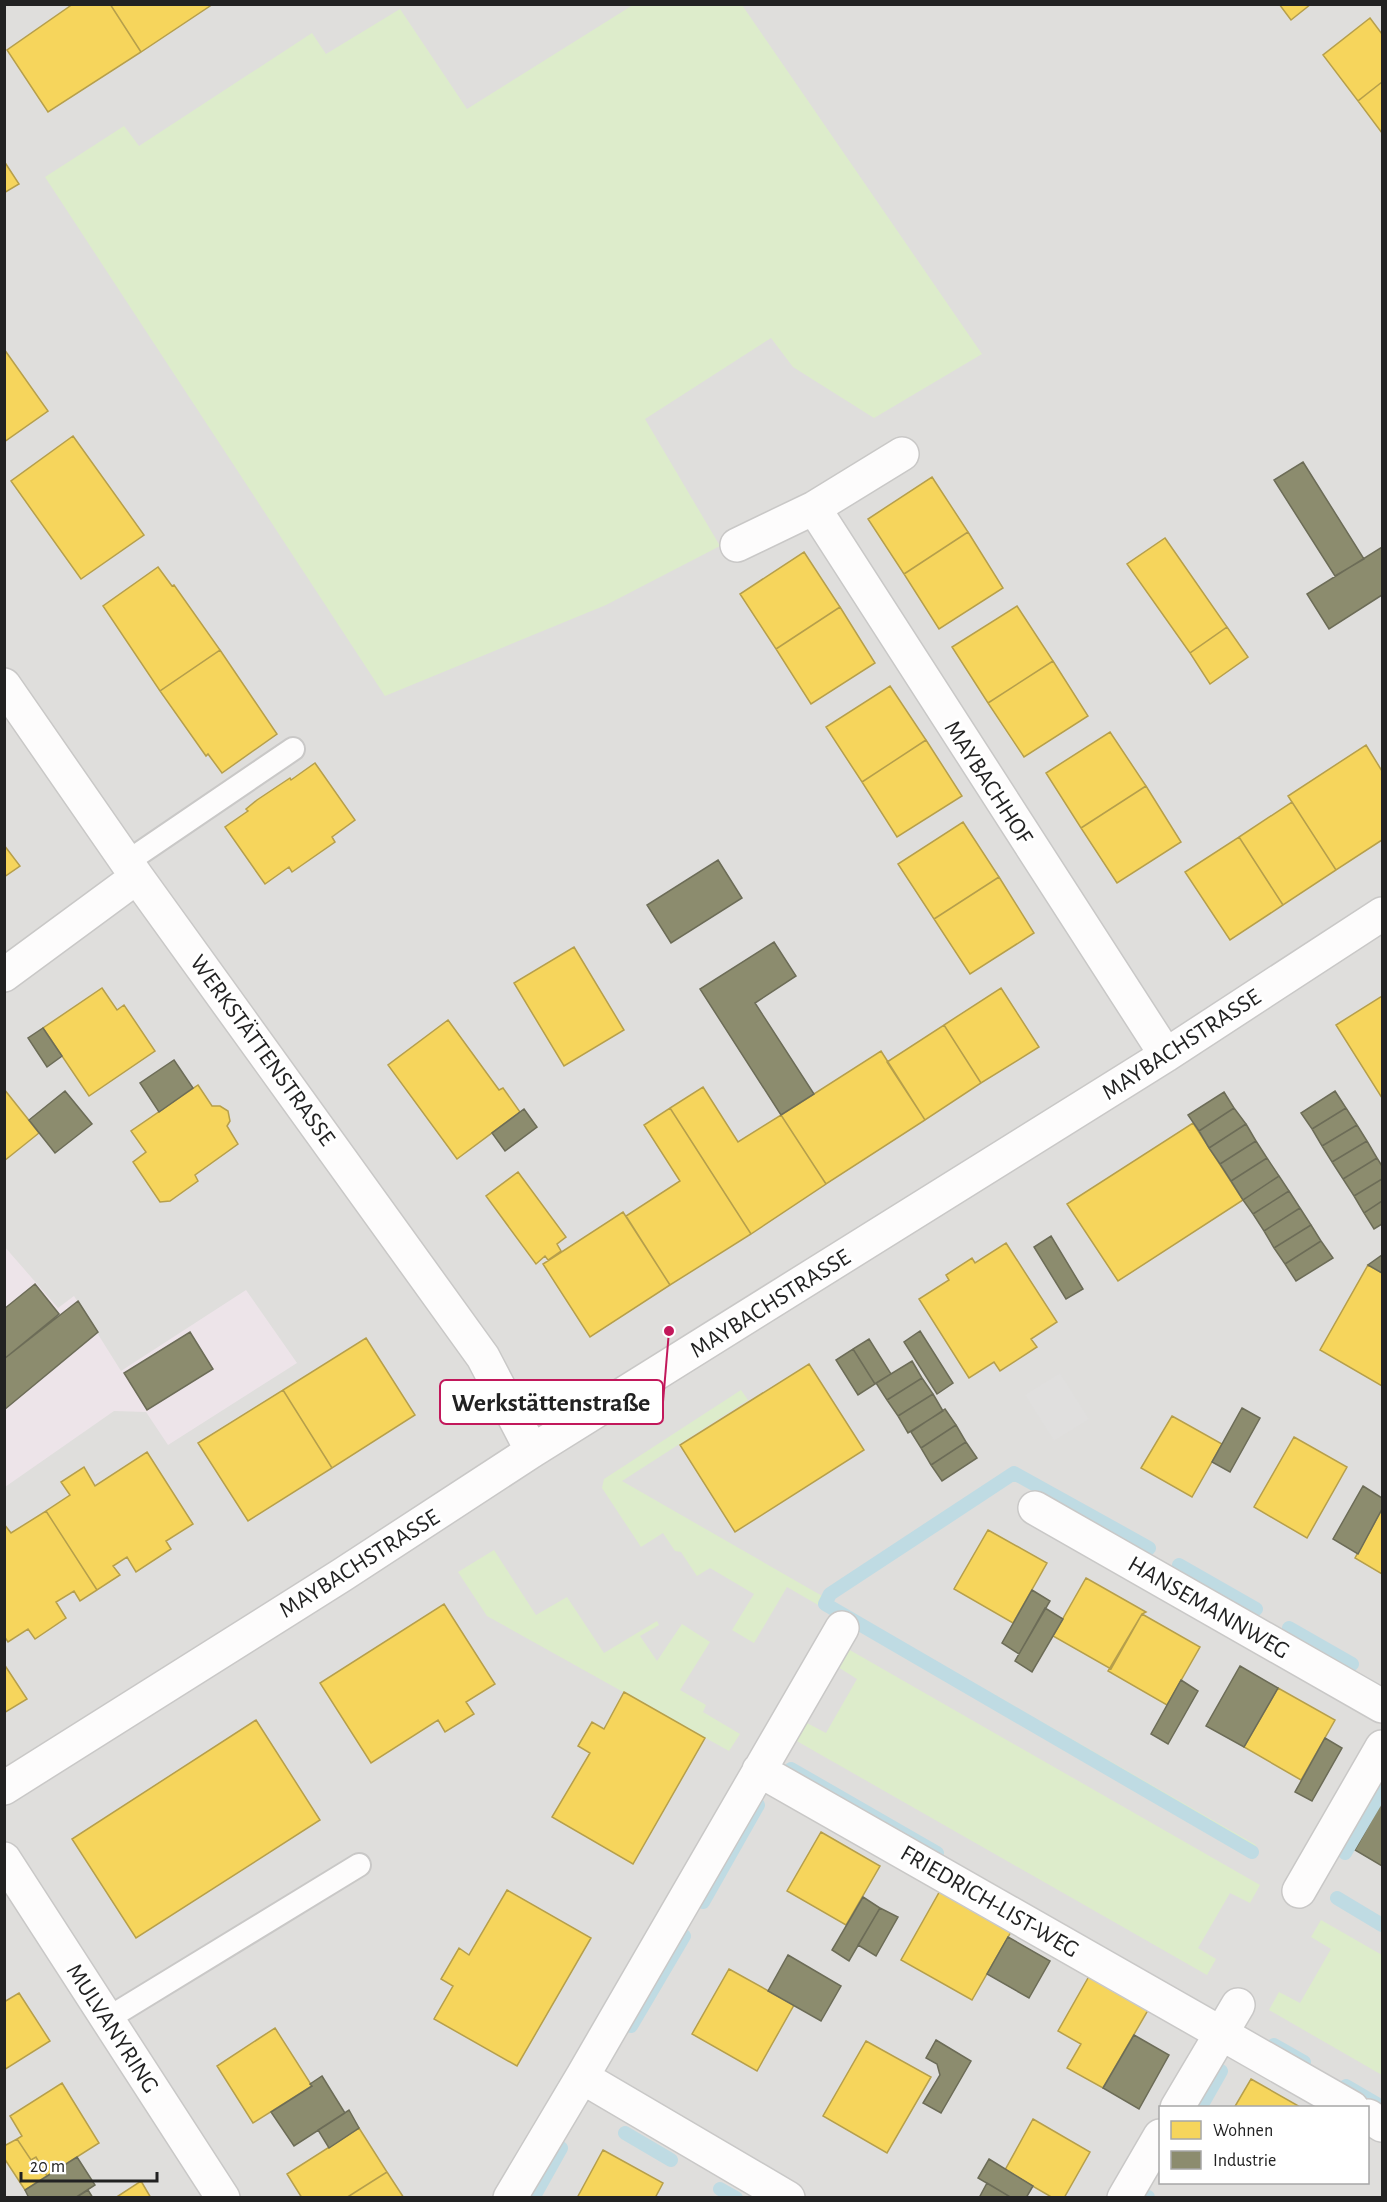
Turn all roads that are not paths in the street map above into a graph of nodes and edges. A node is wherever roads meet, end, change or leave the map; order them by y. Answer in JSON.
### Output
{"nodes":[{"id":1,"x":902,"y":454,"type":"dead end"},
{"id":2,"x":814,"y":508,"type":"junction"},
{"id":3,"x":737,"y":545,"type":"dead end"},
{"id":4,"x":4,"y":685,"type":"edge"},
{"id":5,"x":292,"y":749,"type":"dead end"},
{"id":6,"x":132,"y":870,"type":"junction"},
{"id":7,"x":1383,"y":914,"type":"edge"},
{"id":8,"x":4,"y":975,"type":"edge"},
{"id":9,"x":1166,"y":1055,"type":"junction"},
{"id":10,"x":532,"y":1451,"type":"junction"},
{"id":11,"x":1035,"y":1508,"type":"dead end"},
{"id":12,"x":842,"y":1628,"type":"dead end"},
{"id":13,"x":1383,"y":1706,"type":"edge"},
{"id":14,"x":1383,"y":1747,"type":"edge"},
{"id":15,"x":759,"y":1770,"type":"junction"},
{"id":16,"x":4,"y":1788,"type":"edge"},
{"id":17,"x":4,"y":1859,"type":"edge"},
{"id":18,"x":359,"y":1865,"type":"dead end"},
{"id":19,"x":1299,"y":1891,"type":"dead end"},
{"id":20,"x":1238,"y":2005,"type":"dead end"},
{"id":21,"x":107,"y":2019,"type":"junction"},
{"id":22,"x":1221,"y":2033,"type":"junction"},
{"id":23,"x":582,"y":2077,"type":"junction"},
{"id":24,"x":1178,"y":2106,"type":"edge"},
{"id":25,"x":1349,"y":2106,"type":"edge"},
{"id":26,"x":1369,"y":2117,"type":"edge"},
{"id":27,"x":1383,"y":2125,"type":"edge"},
{"id":28,"x":1159,"y":2139,"type":"edge"},
{"id":29,"x":223,"y":2198,"type":"edge"},
{"id":30,"x":510,"y":2198,"type":"edge"},
{"id":31,"x":788,"y":2198,"type":"edge"},
{"id":32,"x":1124,"y":2198,"type":"edge"}],
"edges":[{"from":1,"to":2,"type":"street"},
{"from":2,"to":3,"type":"street"},
{"from":2,"to":9,"type":"street","name":"MAYBACHHOF"},
{"from":4,"to":6,"type":"street","name":"WERKSTÄTTENSTRASSE"},
{"from":5,"to":6,"type":"lane"},
{"from":6,"to":8,"type":"street"},
{"from":6,"to":10,"type":"street","name":"WERKSTÄTTENSTRASSE"},
{"from":7,"to":9,"type":"street","name":"MAYBACHSTRASSE"},
{"from":9,"to":10,"type":"street","name":"MAYBACHSTRASSE"},
{"from":10,"to":16,"type":"street","name":"MAYBACHSTRASSE"},
{"from":11,"to":13,"type":"street","name":"HANSEMANNWEG"},
{"from":12,"to":15,"type":"street"},
{"from":14,"to":19,"type":"street"},
{"from":15,"to":22,"type":"street","name":"FRIEDRICH-LIST-WEG"},
{"from":15,"to":23,"type":"street"},
{"from":17,"to":21,"type":"street","name":"MULVANYRING"},
{"from":18,"to":21,"type":"lane"},
{"from":20,"to":22,"type":"street"},
{"from":21,"to":29,"type":"street","name":"MULVANYRING"},
{"from":22,"to":24,"type":"street"},
{"from":22,"to":25,"type":"street","name":"FRIEDRICH-LIST-WEG"},
{"from":23,"to":30,"type":"street"},
{"from":23,"to":31,"type":"street"},
{"from":26,"to":27,"type":"street"},
{"from":28,"to":32,"type":"street"}]}
